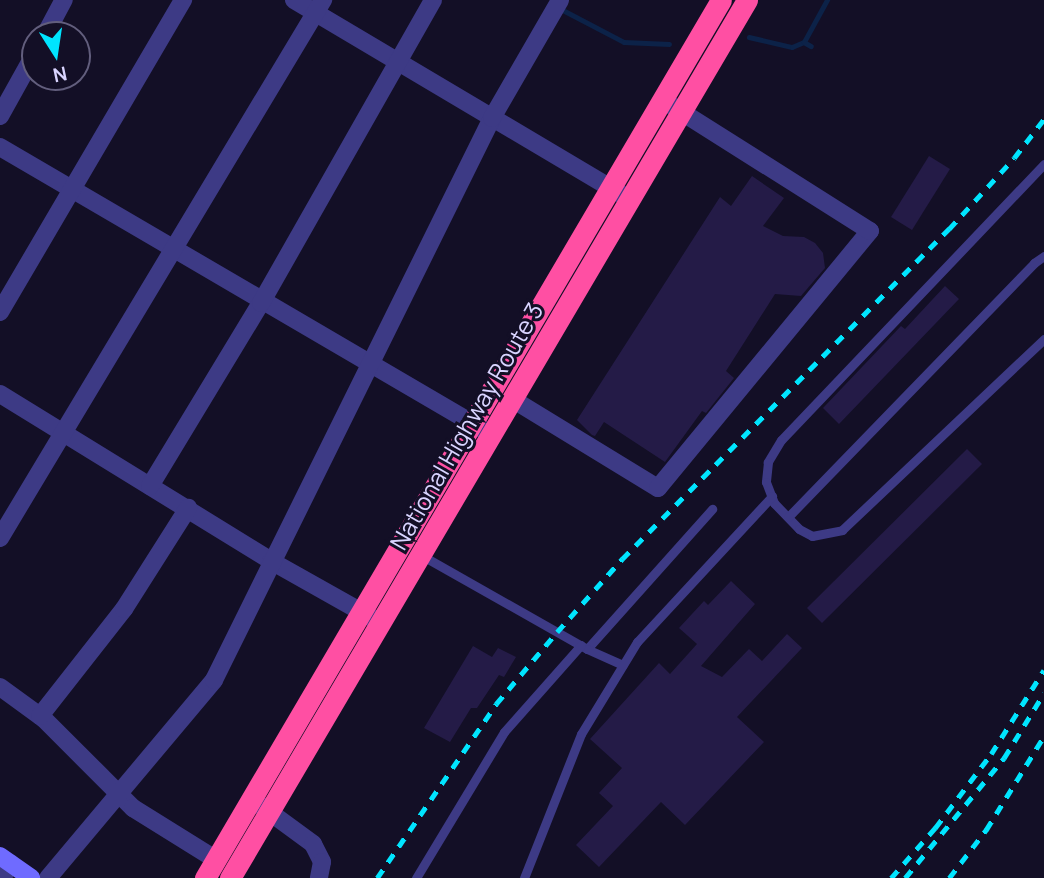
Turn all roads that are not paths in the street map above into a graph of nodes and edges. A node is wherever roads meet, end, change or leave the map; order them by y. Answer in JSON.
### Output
{"nodes":[{"id":1,"x":64,"y":0,"type":"edge"},
{"id":2,"x":183,"y":0,"type":"edge"},
{"id":3,"x":294,"y":0,"type":"edge"},
{"id":4,"x":433,"y":0,"type":"edge"},
{"id":5,"x":721,"y":0,"type":"edge"},
{"id":6,"x":747,"y":0,"type":"edge"},
{"id":7,"x":319,"y":7,"type":"edge"},
{"id":8,"x":556,"y":8,"type":"edge"},
{"id":9,"x":53,"y":21,"type":"edge"},
{"id":10,"x":397,"y":63,"type":"junction"},
{"id":11,"x":21,"y":78,"type":"edge"},
{"id":12,"x":663,"y":100,"type":"junction"},
{"id":13,"x":681,"y":112,"type":"junction"},
{"id":14,"x":0,"y":116,"type":"edge"},
{"id":15,"x":492,"y":118,"type":"junction"},
{"id":16,"x":0,"y":148,"type":"edge"},
{"id":17,"x":1044,"y":164,"type":"edge"},
{"id":18,"x":610,"y":188,"type":"junction"},
{"id":19,"x":72,"y":189,"type":"junction"},
{"id":20,"x":629,"y":200,"type":"junction"},
{"id":21,"x":173,"y":250,"type":"junction"},
{"id":22,"x":1044,"y":256,"type":"edge"},
{"id":23,"x":261,"y":303,"type":"junction"},
{"id":24,"x":0,"y":312,"type":"edge"},
{"id":25,"x":1044,"y":339,"type":"edge"},
{"id":26,"x":370,"y":366,"type":"junction"},
{"id":27,"x":0,"y":394,"type":"edge"},
{"id":28,"x":512,"y":399,"type":"junction"},
{"id":29,"x":472,"y":423,"type":"junction"},
{"id":30,"x":491,"y":434,"type":"junction"},
{"id":31,"x":64,"y":435,"type":"junction"},
{"id":32,"x":150,"y":486,"type":"junction"},
{"id":33,"x":772,"y":496,"type":"junction"},
{"id":34,"x":188,"y":508,"type":"junction"},
{"id":35,"x":712,"y":509,"type":"dead end"},
{"id":36,"x":788,"y":517,"type":"junction"},
{"id":37,"x":0,"y":538,"type":"edge"},
{"id":38,"x":421,"y":555,"type":"junction"},
{"id":39,"x":271,"y":561,"type":"junction"},
{"id":40,"x":361,"y":611,"type":"junction"},
{"id":41,"x":381,"y":623,"type":"junction"},
{"id":42,"x":584,"y":647,"type":"junction"},
{"id":43,"x":623,"y":665,"type":"junction"},
{"id":44,"x":0,"y":687,"type":"edge"},
{"id":45,"x":40,"y":716,"type":"junction"},
{"id":46,"x":117,"y":796,"type":"junction"},
{"id":47,"x":251,"y":799,"type":"junction"},
{"id":48,"x":270,"y":810,"type":"junction"},
{"id":49,"x":215,"y":859,"type":"junction"},
{"id":50,"x":4,"y":866,"type":"edge"},
{"id":51,"x":31,"y":878,"type":"edge"},
{"id":52,"x":48,"y":878,"type":"edge"},
{"id":53,"x":205,"y":878,"type":"edge"},
{"id":54,"x":230,"y":878,"type":"edge"},
{"id":55,"x":319,"y":878,"type":"edge"},
{"id":56,"x":416,"y":878,"type":"edge"},
{"id":57,"x":524,"y":878,"type":"edge"}],
"edges":[{"from":1,"to":9,"type":"street"},
{"from":2,"to":19,"type":"street"},
{"from":3,"to":7,"type":"street"},
{"from":4,"to":10,"type":"street"},
{"from":5,"to":12,"type":"highway","name":"National Highway Route 3"},
{"from":6,"to":13,"type":"highway","name":"National Highway Route 3"},
{"from":7,"to":10,"type":"street"},
{"from":7,"to":21,"type":"street"},
{"from":8,"to":15,"type":"street"},
{"from":10,"to":15,"type":"street"},
{"from":10,"to":23,"type":"street"},
{"from":11,"to":14,"type":"street"},
{"from":12,"to":13,"type":"street"},
{"from":12,"to":18,"type":"highway","name":"National Highway Route 3"},
{"from":13,"to":20,"type":"highway","name":"National Highway Route 3"},
{"from":13,"to":28,"type":"street"},
{"from":15,"to":18,"type":"street"},
{"from":15,"to":26,"type":"street"},
{"from":16,"to":19,"type":"street"},
{"from":17,"to":33,"type":"lane"},
{"from":18,"to":20,"type":"street"},
{"from":18,"to":29,"type":"highway","name":"National Highway Route 3"},
{"from":19,"to":21,"type":"street"},
{"from":19,"to":24,"type":"street"},
{"from":20,"to":28,"type":"highway","name":"National Highway Route 3"},
{"from":21,"to":23,"type":"street"},
{"from":21,"to":31,"type":"street"},
{"from":22,"to":36,"type":"lane"},
{"from":23,"to":26,"type":"street"},
{"from":23,"to":32,"type":"street"},
{"from":25,"to":36,"type":"lane"},
{"from":26,"to":29,"type":"street"},
{"from":26,"to":39,"type":"street"},
{"from":27,"to":31,"type":"street"},
{"from":28,"to":30,"type":"highway","name":"National Highway Route 3"},
{"from":29,"to":30,"type":"street"},
{"from":29,"to":40,"type":"highway","name":"National Highway Route 3"},
{"from":30,"to":38,"type":"highway","name":"National Highway Route 3"},
{"from":31,"to":32,"type":"street"},
{"from":31,"to":37,"type":"street"},
{"from":32,"to":34,"type":"street"},
{"from":33,"to":36,"type":"lane"},
{"from":33,"to":43,"type":"lane"},
{"from":34,"to":39,"type":"street"},
{"from":34,"to":45,"type":"street"},
{"from":35,"to":42,"type":"lane"},
{"from":38,"to":41,"type":"highway","name":"National Highway Route 3"},
{"from":38,"to":42,"type":"lane"},
{"from":39,"to":40,"type":"street"},
{"from":39,"to":46,"type":"street"},
{"from":40,"to":41,"type":"street"},
{"from":40,"to":47,"type":"highway","name":"National Highway Route 3"},
{"from":41,"to":48,"type":"highway","name":"National Highway Route 3"},
{"from":42,"to":43,"type":"lane"},
{"from":42,"to":56,"type":"lane"},
{"from":43,"to":57,"type":"lane"},
{"from":44,"to":45,"type":"street"},
{"from":45,"to":46,"type":"street"},
{"from":46,"to":49,"type":"street"},
{"from":46,"to":52,"type":"street"},
{"from":47,"to":48,"type":"street"},
{"from":47,"to":49,"type":"highway","name":"National Highway Route 3"},
{"from":48,"to":54,"type":"highway","name":"National Highway Route 3"},
{"from":48,"to":55,"type":"street"},
{"from":49,"to":53,"type":"highway","name":"National Highway Route 3"},
{"from":50,"to":51,"type":"street"}]}
